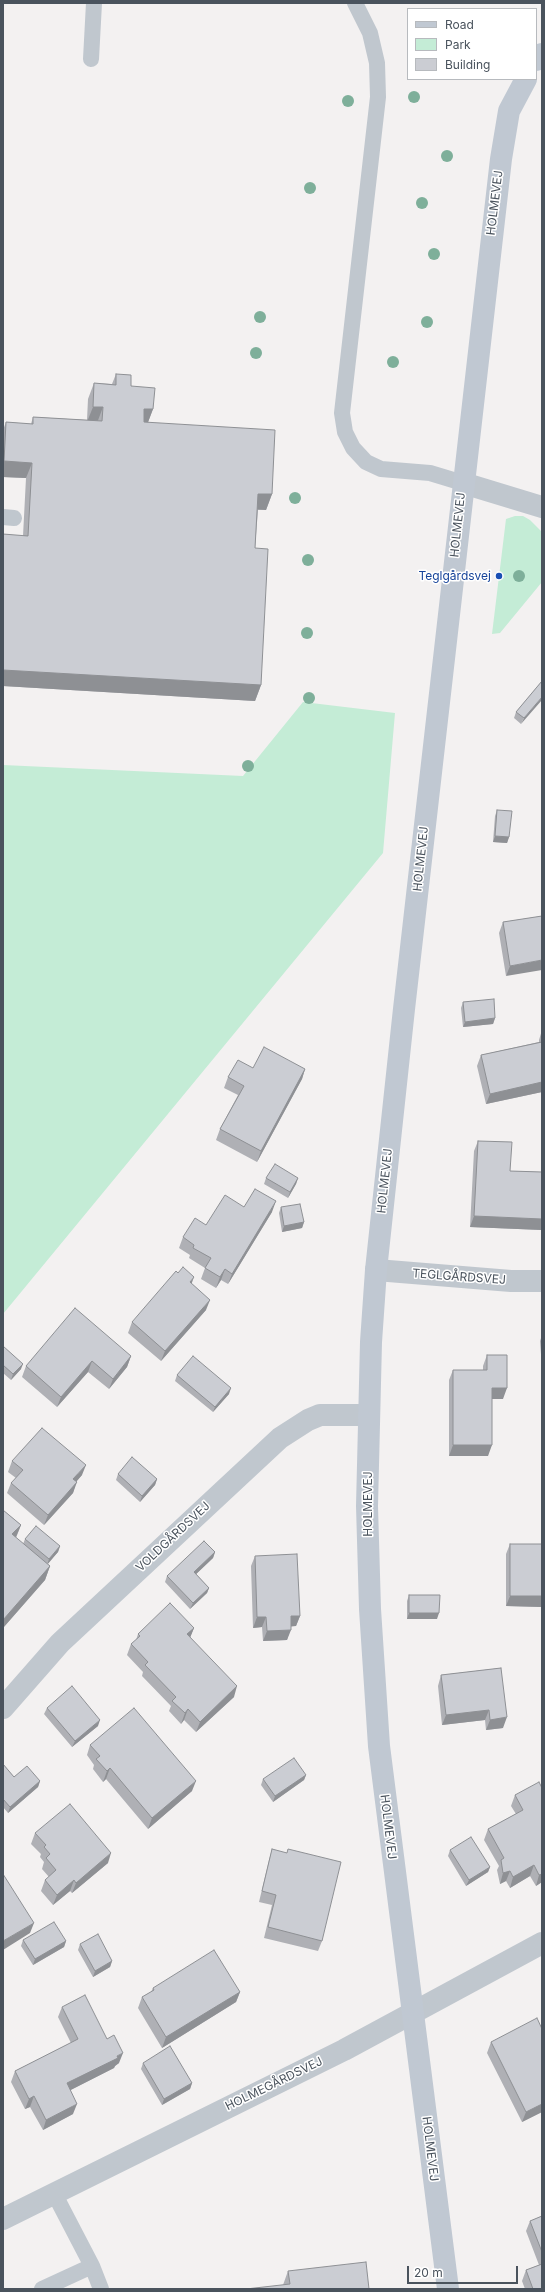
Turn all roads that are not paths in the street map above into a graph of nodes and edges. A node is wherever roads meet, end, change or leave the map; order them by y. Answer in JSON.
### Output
{"nodes":[{"id":1,"x":94,"y":3,"type":"edge"},
{"id":2,"x":355,"y":3,"type":"edge"},
{"id":3,"x":92,"y":59,"type":"dead end"},
{"id":4,"x":525,"y":80,"type":"edge"},
{"id":5,"x":463,"y":482,"type":"junction"},
{"id":6,"x":542,"y":507,"type":"edge"},
{"id":7,"x":376,"y":1270,"type":"junction"},
{"id":8,"x":542,"y":1281,"type":"edge"},
{"id":9,"x":369,"y":1415,"type":"junction"},
{"id":10,"x":3,"y":1708,"type":"edge"},
{"id":11,"x":542,"y":1943,"type":"edge"},
{"id":12,"x":412,"y":2013,"type":"junction"},
{"id":13,"x":54,"y":2193,"type":"junction"},
{"id":14,"x":3,"y":2219,"type":"edge"},
{"id":15,"x":92,"y":2266,"type":"junction"},
{"id":16,"x":42,"y":2289,"type":"edge"},
{"id":17,"x":101,"y":2289,"type":"edge"},
{"id":18,"x":448,"y":2289,"type":"edge"}],
"edges":[{"from":1,"to":3,"type":"lane"},
{"from":2,"to":5,"type":"lane"},
{"from":4,"to":5,"type":"street","name":"HOLMEVEJ"},
{"from":5,"to":6,"type":"street"},
{"from":5,"to":7,"type":"street","name":"HOLMEVEJ"},
{"from":7,"to":8,"type":"street","name":"TEGLGÅRDSVEJ"},
{"from":7,"to":9,"type":"street","name":"HOLMEVEJ"},
{"from":9,"to":10,"type":"street","name":"VOLDGÅRDSVEJ"},
{"from":9,"to":12,"type":"street","name":"HOLMEVEJ"},
{"from":11,"to":12,"type":"street","name":"HOLMEGÅRDSVEJ"},
{"from":12,"to":13,"type":"street","name":"HOLMEGÅRDSVEJ"},
{"from":12,"to":18,"type":"street","name":"HOLMEVEJ"},
{"from":13,"to":14,"type":"street","name":"HOLMEGÅRDSVEJ"},
{"from":13,"to":15,"type":"lane"},
{"from":15,"to":16,"type":"lane"},
{"from":15,"to":17,"type":"lane"}]}
